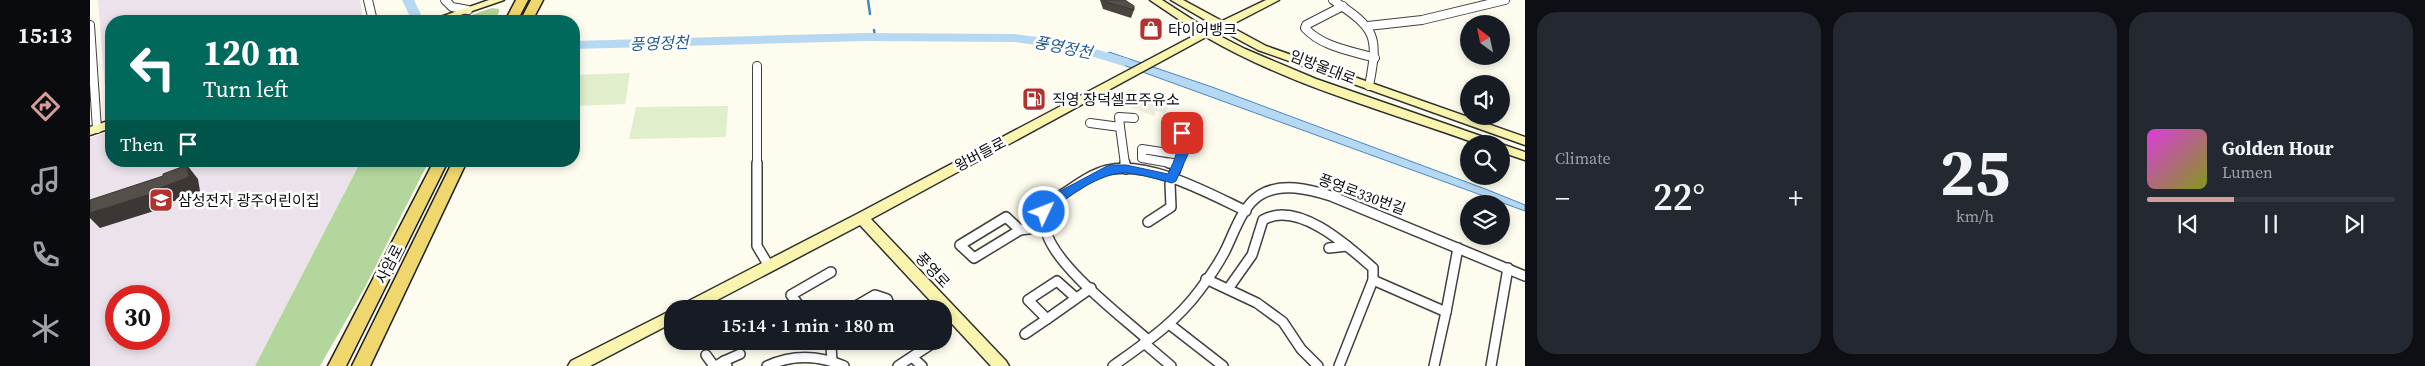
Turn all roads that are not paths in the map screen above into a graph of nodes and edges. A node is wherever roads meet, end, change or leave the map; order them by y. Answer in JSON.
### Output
{"nodes":[{"id":1,"x":368,"y":0,"type":"edge"},
{"id":2,"x":445,"y":0,"type":"edge"},
{"id":3,"x":500,"y":0,"type":"edge"},
{"id":4,"x":522,"y":0,"type":"edge"},
{"id":5,"x":536,"y":0,"type":"edge"},
{"id":6,"x":1155,"y":0,"type":"edge"},
{"id":7,"x":1176,"y":0,"type":"edge"},
{"id":8,"x":1274,"y":0,"type":"edge"},
{"id":9,"x":1333,"y":0,"type":"edge"},
{"id":10,"x":1505,"y":0,"type":"edge"},
{"id":11,"x":1343,"y":6,"type":"junction"},
{"id":12,"x":468,"y":10,"type":"junction"},
{"id":13,"x":372,"y":15,"type":"edge"},
{"id":14,"x":452,"y":15,"type":"edge"},
{"id":15,"x":514,"y":15,"type":"edge"},
{"id":16,"x":528,"y":15,"type":"edge"},
{"id":17,"x":90,"y":25,"type":"edge"},
{"id":18,"x":1220,"y":26,"type":"junction"},
{"id":19,"x":1368,"y":26,"type":"junction"},
{"id":20,"x":1206,"y":33,"type":"junction"},
{"id":21,"x":1374,"y":58,"type":"junction"},
{"id":22,"x":756,"y":66,"type":"dead end"},
{"id":23,"x":1369,"y":86,"type":"junction"},
{"id":24,"x":1134,"y":118,"type":"dead end"},
{"id":25,"x":1090,"y":123,"type":"dead end"},
{"id":26,"x":1120,"y":127,"type":"junction"},
{"id":27,"x":94,"y":130,"type":"edge"},
{"id":28,"x":1182,"y":133,"type":"dead end"},
{"id":29,"x":1466,"y":135,"type":"edge"},
{"id":30,"x":1525,"y":140,"type":"edge"},
{"id":31,"x":1510,"y":151,"type":"edge"},
{"id":32,"x":1181,"y":155,"type":"junction"},
{"id":33,"x":1525,"y":156,"type":"edge"},
{"id":34,"x":1177,"y":164,"type":"junction"},
{"id":35,"x":438,"y":167,"type":"edge"},
{"id":36,"x":457,"y":167,"type":"edge"},
{"id":37,"x":1126,"y":169,"type":"junction"},
{"id":38,"x":1172,"y":178,"type":"junction"},
{"id":39,"x":1246,"y":211,"type":"junction"},
{"id":40,"x":862,"y":218,"type":"junction"},
{"id":41,"x":1148,"y":222,"type":"dead end"},
{"id":42,"x":1044,"y":226,"type":"junction"},
{"id":43,"x":1020,"y":230,"type":"junction"},
{"id":44,"x":1347,"y":246,"type":"junction"},
{"id":45,"x":1329,"y":248,"type":"dead end"},
{"id":46,"x":1458,"y":248,"type":"junction"},
{"id":47,"x":769,"y":266,"type":"junction"},
{"id":48,"x":1508,"y":268,"type":"junction"},
{"id":49,"x":832,"y":272,"type":"dead end"},
{"id":50,"x":1525,"y":276,"type":"edge"},
{"id":51,"x":1206,"y":279,"type":"junction"},
{"id":52,"x":1373,"y":280,"type":"junction"},
{"id":53,"x":1090,"y":288,"type":"junction"},
{"id":54,"x":1228,"y":289,"type":"junction"},
{"id":55,"x":1076,"y":298,"type":"junction"},
{"id":56,"x":703,"y":300,"type":"edge"},
{"id":57,"x":795,"y":300,"type":"edge"},
{"id":58,"x":867,"y":300,"type":"edge"},
{"id":59,"x":886,"y":300,"type":"edge"},
{"id":60,"x":1446,"y":312,"type":"junction"},
{"id":61,"x":1047,"y":319,"type":"junction"},
{"id":62,"x":664,"y":320,"type":"edge"},
{"id":63,"x":1169,"y":324,"type":"junction"},
{"id":64,"x":1025,"y":334,"type":"dead end"},
{"id":65,"x":1146,"y":342,"type":"junction"},
{"id":66,"x":833,"y":350,"type":"edge"},
{"id":67,"x":922,"y":350,"type":"edge"},
{"id":68,"x":740,"y":354,"type":"dead end"},
{"id":69,"x":706,"y":355,"type":"dead end"},
{"id":70,"x":912,"y":357,"type":"junction"},
{"id":71,"x":832,"y":361,"type":"junction"},
{"id":72,"x":720,"y":365,"type":"edge"},
{"id":73,"x":337,"y":366,"type":"edge"},
{"id":74,"x":361,"y":366,"type":"edge"},
{"id":75,"x":576,"y":366,"type":"edge"},
{"id":76,"x":767,"y":366,"type":"edge"},
{"id":77,"x":844,"y":366,"type":"edge"},
{"id":78,"x":898,"y":366,"type":"edge"},
{"id":79,"x":922,"y":366,"type":"edge"},
{"id":80,"x":1001,"y":366,"type":"edge"},
{"id":81,"x":1113,"y":366,"type":"edge"},
{"id":82,"x":1171,"y":366,"type":"edge"},
{"id":83,"x":1223,"y":366,"type":"edge"},
{"id":84,"x":1318,"y":366,"type":"edge"},
{"id":85,"x":1339,"y":366,"type":"edge"},
{"id":86,"x":1434,"y":366,"type":"edge"},
{"id":87,"x":1491,"y":366,"type":"edge"}],
"edges":[{"from":1,"to":13,"type":"street"},
{"from":2,"to":12,"type":"street"},
{"from":3,"to":12,"type":"main road"},
{"from":4,"to":15,"type":"main road"},
{"from":5,"to":16,"type":"main road"},
{"from":6,"to":20,"type":"main road","name":"임방울대로"},
{"from":7,"to":18,"type":"main road","name":"임방울대로"},
{"from":8,"to":18,"type":"main road","name":"왕버들로"},
{"from":9,"to":11,"type":"street"},
{"from":10,"to":19,"type":"street"},
{"from":11,"to":19,"type":"street"},
{"from":11,"to":21,"type":"street"},
{"from":12,"to":14,"type":"main road"},
{"from":17,"to":27,"type":"street"},
{"from":18,"to":20,"type":"main road","name":"왕버들로"},
{"from":18,"to":23,"type":"main road","name":"임방울대로"},
{"from":19,"to":21,"type":"street","name":"임방울대로"},
{"from":20,"to":29,"type":"main road","name":"임방울대로"},
{"from":20,"to":40,"type":"main road","name":"왕버들로"},
{"from":21,"to":23,"type":"street","name":"임방울대로"},
{"from":22,"to":47,"type":"street"},
{"from":23,"to":30,"type":"main road","name":"임방울대로"},
{"from":24,"to":26,"type":"street"},
{"from":25,"to":26,"type":"street"},
{"from":26,"to":37,"type":"street"},
{"from":28,"to":32,"type":"street"},
{"from":31,"to":33,"type":"main road"},
{"from":32,"to":34,"type":"street"},
{"from":32,"to":34,"type":"street"},
{"from":34,"to":38,"type":"street"},
{"from":35,"to":73,"type":"main road","name":"사암로"},
{"from":36,"to":74,"type":"main road","name":"사암로"},
{"from":37,"to":38,"type":"street"},
{"from":37,"to":42,"type":"street"},
{"from":38,"to":39,"type":"street"},
{"from":38,"to":41,"type":"street"},
{"from":39,"to":46,"type":"street","name":"풍영로330번길"},
{"from":39,"to":51,"type":"street","name":"풍영로330번길"},
{"from":40,"to":47,"type":"main road","name":"왕버들로"},
{"from":40,"to":80,"type":"main road","name":"풍영로"},
{"from":42,"to":43,"type":"street"},
{"from":42,"to":53,"type":"street"},
{"from":43,"to":43,"type":"street"},
{"from":44,"to":45,"type":"street"},
{"from":44,"to":52,"type":"street"},
{"from":44,"to":54,"type":"street"},
{"from":46,"to":48,"type":"street","name":"풍영로330번길"},
{"from":46,"to":60,"type":"street"},
{"from":47,"to":56,"type":"main road","name":"왕버들로"},
{"from":48,"to":50,"type":"street","name":"풍영로330번길"},
{"from":48,"to":87,"type":"street"},
{"from":49,"to":57,"type":"street"},
{"from":51,"to":54,"type":"street"},
{"from":51,"to":63,"type":"street","name":"풍영로330번길"},
{"from":52,"to":60,"type":"street"},
{"from":52,"to":85,"type":"street"},
{"from":53,"to":55,"type":"street"},
{"from":53,"to":65,"type":"street"},
{"from":54,"to":84,"type":"street"},
{"from":55,"to":61,"type":"street"},
{"from":55,"to":61,"type":"street"},
{"from":58,"to":59,"type":"street"},
{"from":60,"to":86,"type":"street"},
{"from":61,"to":64,"type":"street"},
{"from":62,"to":75,"type":"main road"},
{"from":63,"to":65,"type":"street","name":"풍영로330번길"},
{"from":63,"to":83,"type":"street"},
{"from":65,"to":81,"type":"street","name":"풍영로330번길"},
{"from":65,"to":82,"type":"street"},
{"from":66,"to":71,"type":"street"},
{"from":67,"to":70,"type":"street"},
{"from":68,"to":72,"type":"street"},
{"from":69,"to":72,"type":"street"},
{"from":70,"to":78,"type":"street"},
{"from":70,"to":79,"type":"street"},
{"from":71,"to":76,"type":"street"},
{"from":71,"to":77,"type":"street"}]}
